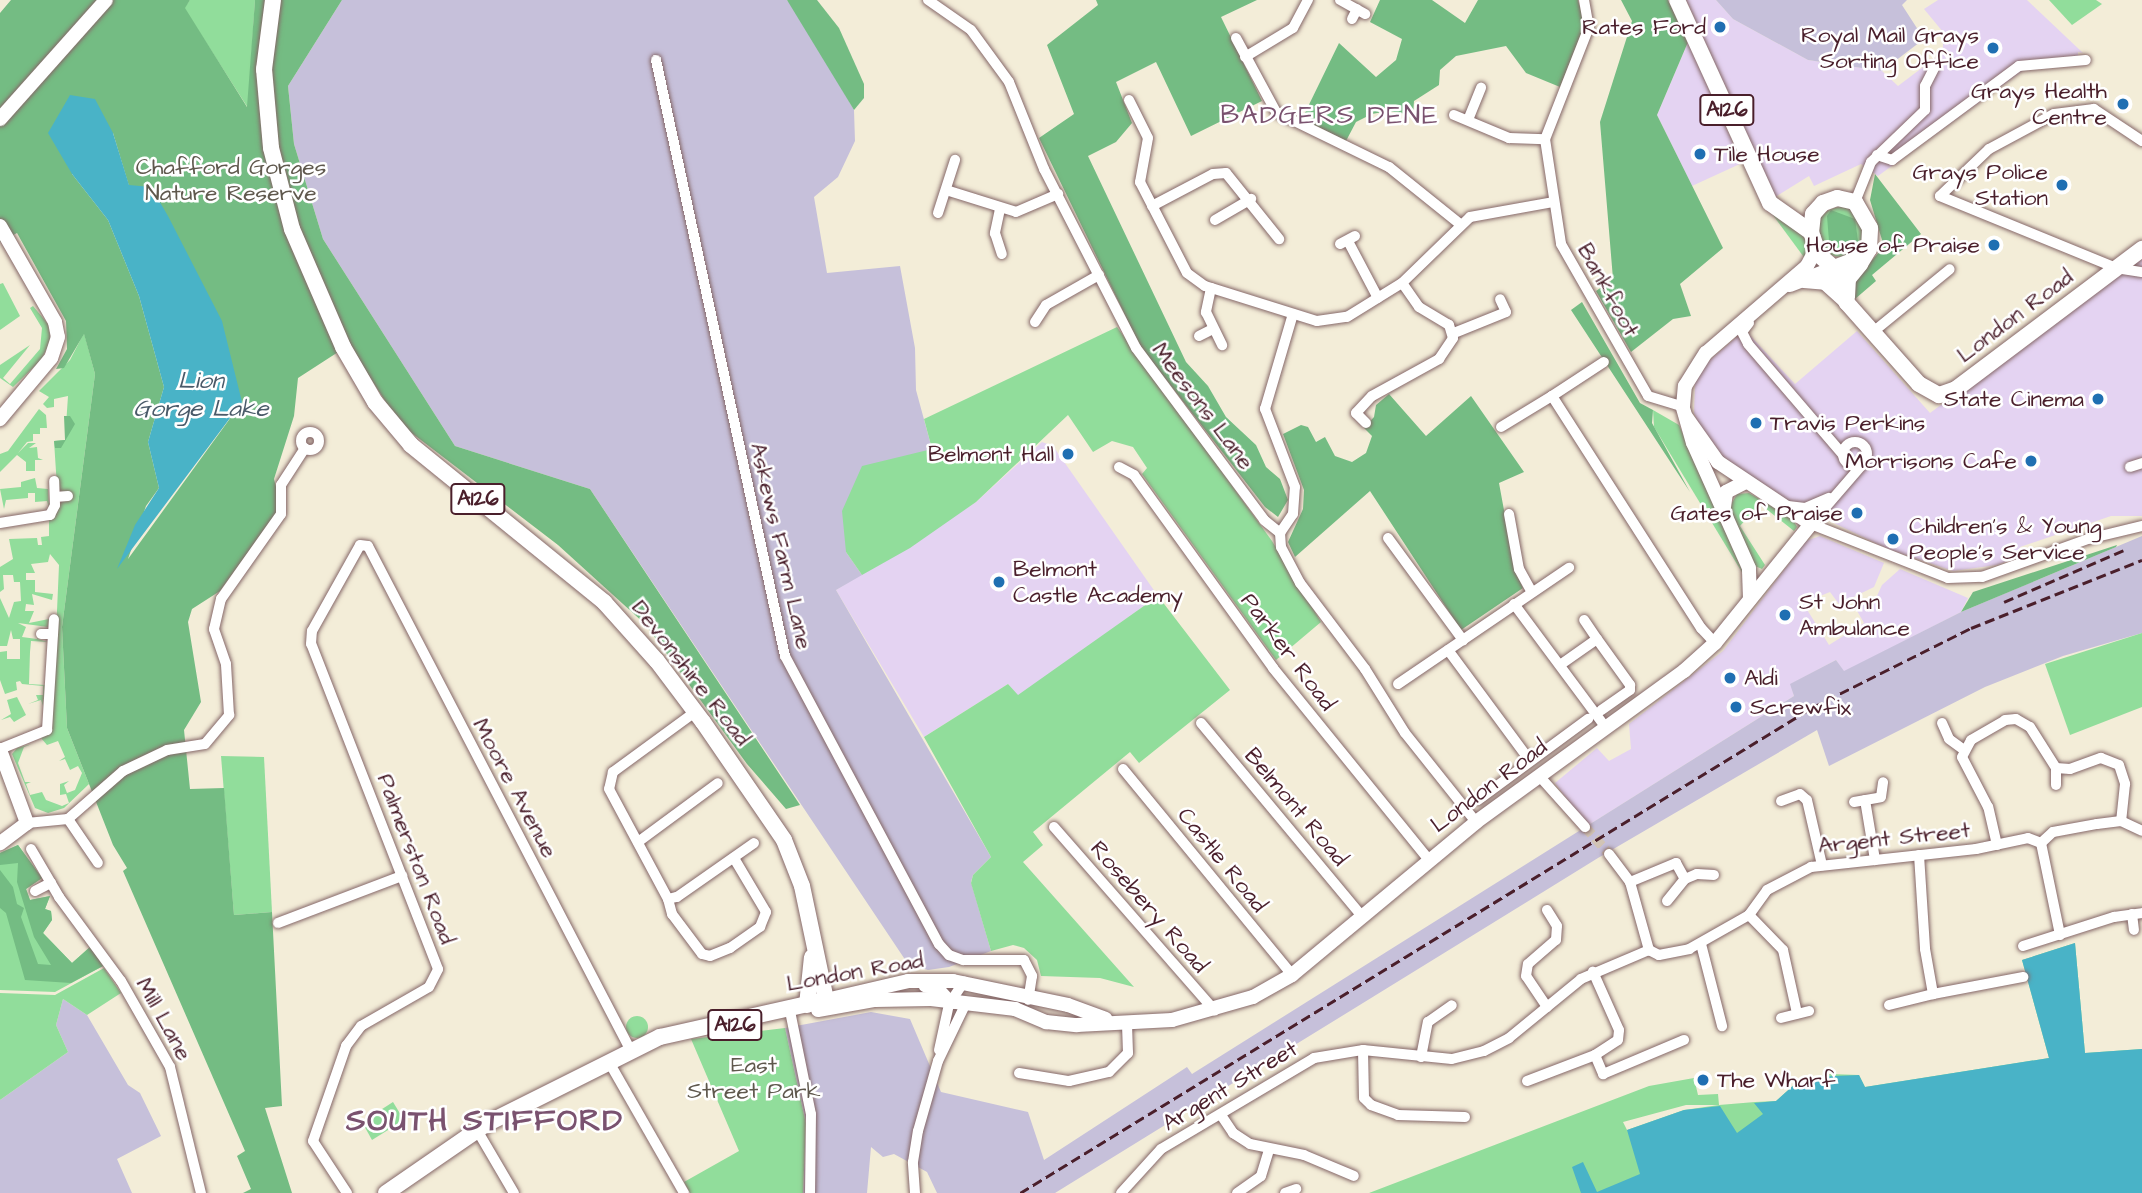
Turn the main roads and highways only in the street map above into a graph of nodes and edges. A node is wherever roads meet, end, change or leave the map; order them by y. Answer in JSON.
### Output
{"nodes":[{"id":1,"x":273,"y":0,"type":"edge"},
{"id":2,"x":1677,"y":0,"type":"edge"},
{"id":3,"x":1818,"y":208,"type":"junction"},
{"id":4,"x":1783,"y":214,"type":"junction"},
{"id":5,"x":1811,"y":232,"type":"junction"},
{"id":6,"x":2142,"y":249,"type":"edge"},
{"id":7,"x":1863,"y":257,"type":"junction"},
{"id":8,"x":1835,"y":268,"type":"junction"},
{"id":9,"x":1847,"y":303,"type":"junction"},
{"id":10,"x":817,"y":1005,"type":"joint"},
{"id":11,"x":386,"y":1193,"type":"edge"}],
"edges":[{"from":1,"to":10,"type":"main road","name":"Devonshire Road","number":"A126"},
{"from":2,"to":4,"type":"main road","number":"A126"},
{"from":3,"to":4,"type":"main road"},
{"from":3,"to":5,"type":"main road"},
{"from":3,"to":7,"type":"main road"},
{"from":4,"to":5,"type":"main road","number":"A126"},
{"from":5,"to":8,"type":"main road"},
{"from":6,"to":9,"type":"main road","name":"London Road"},
{"from":7,"to":8,"type":"main road"},
{"from":7,"to":9,"type":"main road"},
{"from":8,"to":9,"type":"main road"},
{"from":10,"to":11,"type":"main road","name":"London Road","number":"A126"}]}
